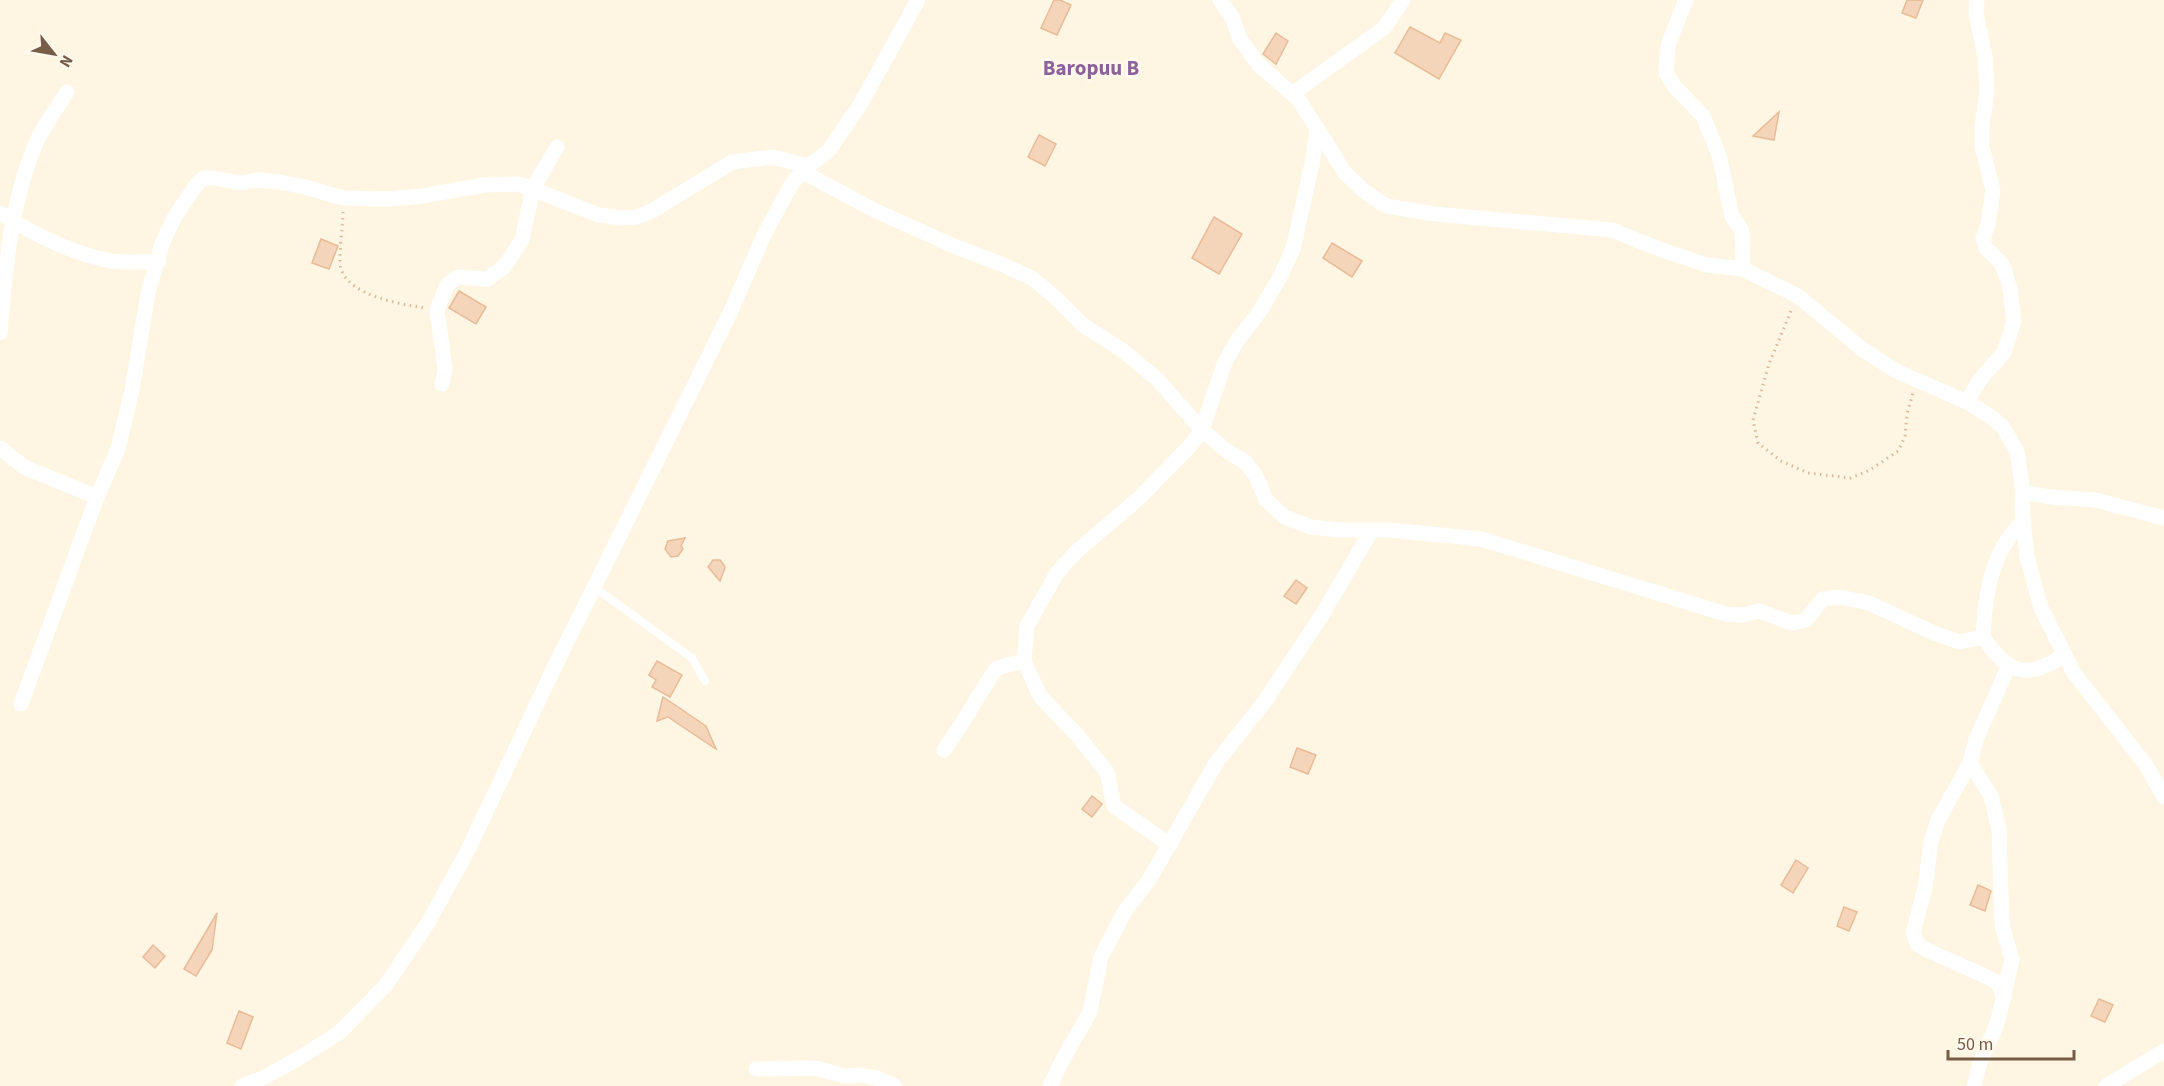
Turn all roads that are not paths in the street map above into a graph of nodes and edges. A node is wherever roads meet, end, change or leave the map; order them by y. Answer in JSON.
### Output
{"nodes":[{"id":1,"x":918,"y":0,"type":"edge"},
{"id":2,"x":1220,"y":0,"type":"edge"},
{"id":3,"x":1403,"y":0,"type":"edge"},
{"id":4,"x":1686,"y":0,"type":"edge"},
{"id":5,"x":1977,"y":0,"type":"edge"},
{"id":6,"x":68,"y":92,"type":"dead end"},
{"id":7,"x":1292,"y":94,"type":"junction"},
{"id":8,"x":1317,"y":128,"type":"junction"},
{"id":9,"x":557,"y":147,"type":"dead end"},
{"id":10,"x":805,"y":169,"type":"junction"},
{"id":11,"x":533,"y":188,"type":"junction"},
{"id":12,"x":0,"y":213,"type":"edge"},
{"id":13,"x":14,"y":222,"type":"junction"},
{"id":14,"x":159,"y":261,"type":"junction"},
{"id":15,"x":1743,"y":269,"type":"junction"},
{"id":16,"x":0,"y":333,"type":"edge"},
{"id":17,"x":442,"y":384,"type":"dead end"},
{"id":18,"x":1967,"y":402,"type":"junction"},
{"id":19,"x":1202,"y":430,"type":"junction"},
{"id":20,"x":0,"y":448,"type":"edge"},
{"id":21,"x":2024,"y":492,"type":"junction"},
{"id":22,"x":97,"y":497,"type":"junction"},
{"id":23,"x":2164,"y":518,"type":"edge"},
{"id":24,"x":2024,"y":521,"type":"junction"},
{"id":25,"x":1371,"y":531,"type":"junction"},
{"id":26,"x":594,"y":587,"type":"junction"},
{"id":27,"x":1983,"y":637,"type":"junction"},
{"id":28,"x":2064,"y":655,"type":"junction"},
{"id":29,"x":1024,"y":661,"type":"junction"},
{"id":30,"x":2008,"y":667,"type":"junction"},
{"id":31,"x":705,"y":681,"type":"dead end"},
{"id":32,"x":21,"y":704,"type":"dead end"},
{"id":33,"x":944,"y":750,"type":"dead end"},
{"id":34,"x":1970,"y":763,"type":"junction"},
{"id":35,"x":2164,"y":797,"type":"edge"},
{"id":36,"x":1170,"y":845,"type":"junction"},
{"id":37,"x":2004,"y":998,"type":"junction"},
{"id":38,"x":2164,"y":1051,"type":"edge"},
{"id":39,"x":756,"y":1069,"type":"dead end"},
{"id":40,"x":242,"y":1086,"type":"edge"},
{"id":41,"x":895,"y":1086,"type":"edge"},
{"id":42,"x":1050,"y":1086,"type":"edge"},
{"id":43,"x":1974,"y":1086,"type":"edge"},
{"id":44,"x":2106,"y":1086,"type":"edge"}],
"edges":[{"from":1,"to":10,"type":"street"},
{"from":2,"to":7,"type":"street"},
{"from":3,"to":7,"type":"street"},
{"from":4,"to":15,"type":"street"},
{"from":5,"to":18,"type":"street"},
{"from":6,"to":13,"type":"street"},
{"from":7,"to":8,"type":"street"},
{"from":8,"to":15,"type":"street"},
{"from":8,"to":19,"type":"street"},
{"from":9,"to":11,"type":"street"},
{"from":10,"to":11,"type":"street"},
{"from":10,"to":19,"type":"street"},
{"from":10,"to":26,"type":"street"},
{"from":11,"to":14,"type":"street"},
{"from":11,"to":17,"type":"street"},
{"from":12,"to":13,"type":"street"},
{"from":13,"to":14,"type":"street"},
{"from":13,"to":16,"type":"street"},
{"from":14,"to":22,"type":"street"},
{"from":15,"to":18,"type":"street"},
{"from":18,"to":21,"type":"street"},
{"from":19,"to":25,"type":"street"},
{"from":19,"to":29,"type":"street"},
{"from":20,"to":22,"type":"street"},
{"from":21,"to":23,"type":"street"},
{"from":21,"to":24,"type":"street"},
{"from":22,"to":32,"type":"street"},
{"from":24,"to":27,"type":"street"},
{"from":24,"to":28,"type":"street"},
{"from":25,"to":27,"type":"street"},
{"from":25,"to":36,"type":"street"},
{"from":26,"to":31,"type":"lane"},
{"from":26,"to":40,"type":"street"},
{"from":27,"to":30,"type":"street"},
{"from":28,"to":30,"type":"street"},
{"from":28,"to":35,"type":"street"},
{"from":29,"to":33,"type":"street"},
{"from":29,"to":36,"type":"street"},
{"from":30,"to":34,"type":"street"},
{"from":34,"to":37,"type":"street"},
{"from":34,"to":37,"type":"street"},
{"from":36,"to":42,"type":"street"},
{"from":37,"to":43,"type":"street"},
{"from":38,"to":44,"type":"street"},
{"from":39,"to":41,"type":"street"}]}
